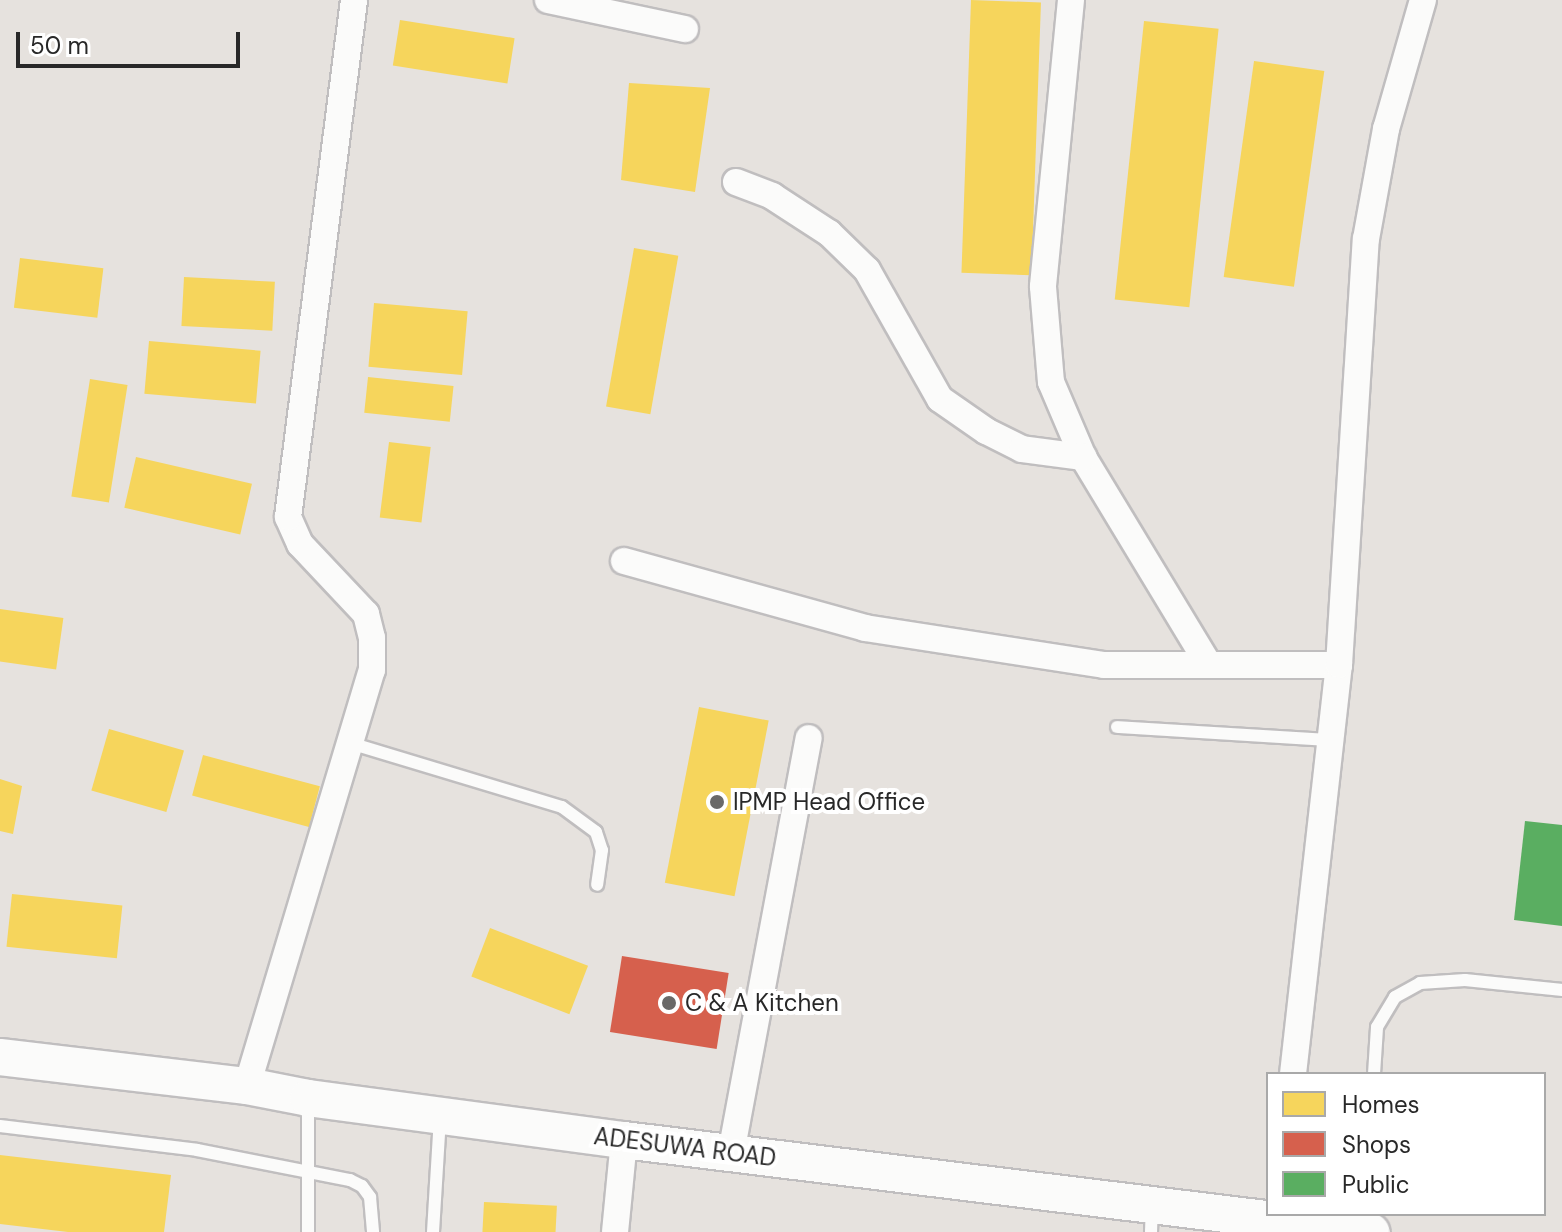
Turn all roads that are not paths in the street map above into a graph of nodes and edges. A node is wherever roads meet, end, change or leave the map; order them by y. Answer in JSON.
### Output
{"nodes":[{"id":1,"x":354,"y":0,"type":"edge"},
{"id":2,"x":548,"y":0,"type":"edge"},
{"id":3,"x":1071,"y":0,"type":"edge"},
{"id":4,"x":1423,"y":0,"type":"edge"},
{"id":5,"x":685,"y":29,"type":"dead end"},
{"id":6,"x":736,"y":182,"type":"dead end"},
{"id":7,"x":1083,"y":457,"type":"junction"},
{"id":8,"x":624,"y":561,"type":"dead end"},
{"id":9,"x":1207,"y":662,"type":"junction"},
{"id":10,"x":1339,"y":665,"type":"junction"},
{"id":11,"x":1117,"y":727,"type":"dead end"},
{"id":12,"x":809,"y":738,"type":"dead end"},
{"id":13,"x":1331,"y":740,"type":"junction"},
{"id":14,"x":350,"y":743,"type":"junction"},
{"id":15,"x":597,"y":885,"type":"dead end"},
{"id":16,"x":1562,"y":990,"type":"edge"},
{"id":17,"x":0,"y":1057,"type":"edge"},
{"id":18,"x":1293,"y":1072,"type":"edge"},
{"id":19,"x":1374,"y":1072,"type":"edge"},
{"id":20,"x":247,"y":1086,"type":"junction"},
{"id":21,"x":308,"y":1098,"type":"junction"},
{"id":22,"x":440,"y":1115,"type":"junction"},
{"id":23,"x":0,"y":1126,"type":"edge"},
{"id":24,"x":624,"y":1140,"type":"junction"},
{"id":25,"x":731,"y":1153,"type":"junction"},
{"id":26,"x":308,"y":1173,"type":"junction"},
{"id":27,"x":1277,"y":1216,"type":"edge"},
{"id":28,"x":1151,"y":1218,"type":"edge"},
{"id":29,"x":308,"y":1232,"type":"edge"},
{"id":30,"x":373,"y":1232,"type":"edge"},
{"id":31,"x":433,"y":1232,"type":"edge"},
{"id":32,"x":615,"y":1232,"type":"edge"},
{"id":33,"x":1371,"y":1232,"type":"edge"}],
"edges":[{"from":1,"to":14,"type":"street"},
{"from":2,"to":5,"type":"street"},
{"from":3,"to":7,"type":"street"},
{"from":4,"to":10,"type":"street"},
{"from":6,"to":7,"type":"street"},
{"from":7,"to":9,"type":"street"},
{"from":8,"to":9,"type":"street"},
{"from":9,"to":10,"type":"street"},
{"from":10,"to":13,"type":"street"},
{"from":11,"to":13,"type":"lane"},
{"from":12,"to":25,"type":"street"},
{"from":13,"to":18,"type":"street"},
{"from":14,"to":15,"type":"lane"},
{"from":14,"to":20,"type":"street"},
{"from":16,"to":19,"type":"lane"},
{"from":17,"to":20,"type":"street","name":"ADESUWA ROAD"},
{"from":20,"to":21,"type":"street","name":"ADESUWA ROAD"},
{"from":21,"to":22,"type":"street","name":"ADESUWA ROAD"},
{"from":21,"to":26,"type":"lane"},
{"from":22,"to":24,"type":"street","name":"ADESUWA ROAD"},
{"from":22,"to":31,"type":"lane"},
{"from":23,"to":26,"type":"lane"},
{"from":24,"to":25,"type":"street","name":"ADESUWA ROAD"},
{"from":24,"to":32,"type":"street"},
{"from":25,"to":28,"type":"street","name":"ADESUWA ROAD"},
{"from":26,"to":29,"type":"lane"},
{"from":26,"to":30,"type":"lane"},
{"from":27,"to":28,"type":"street","name":"ADESUWA ROAD"},
{"from":27,"to":33,"type":"street","name":"ADESUWA ROAD"}]}
